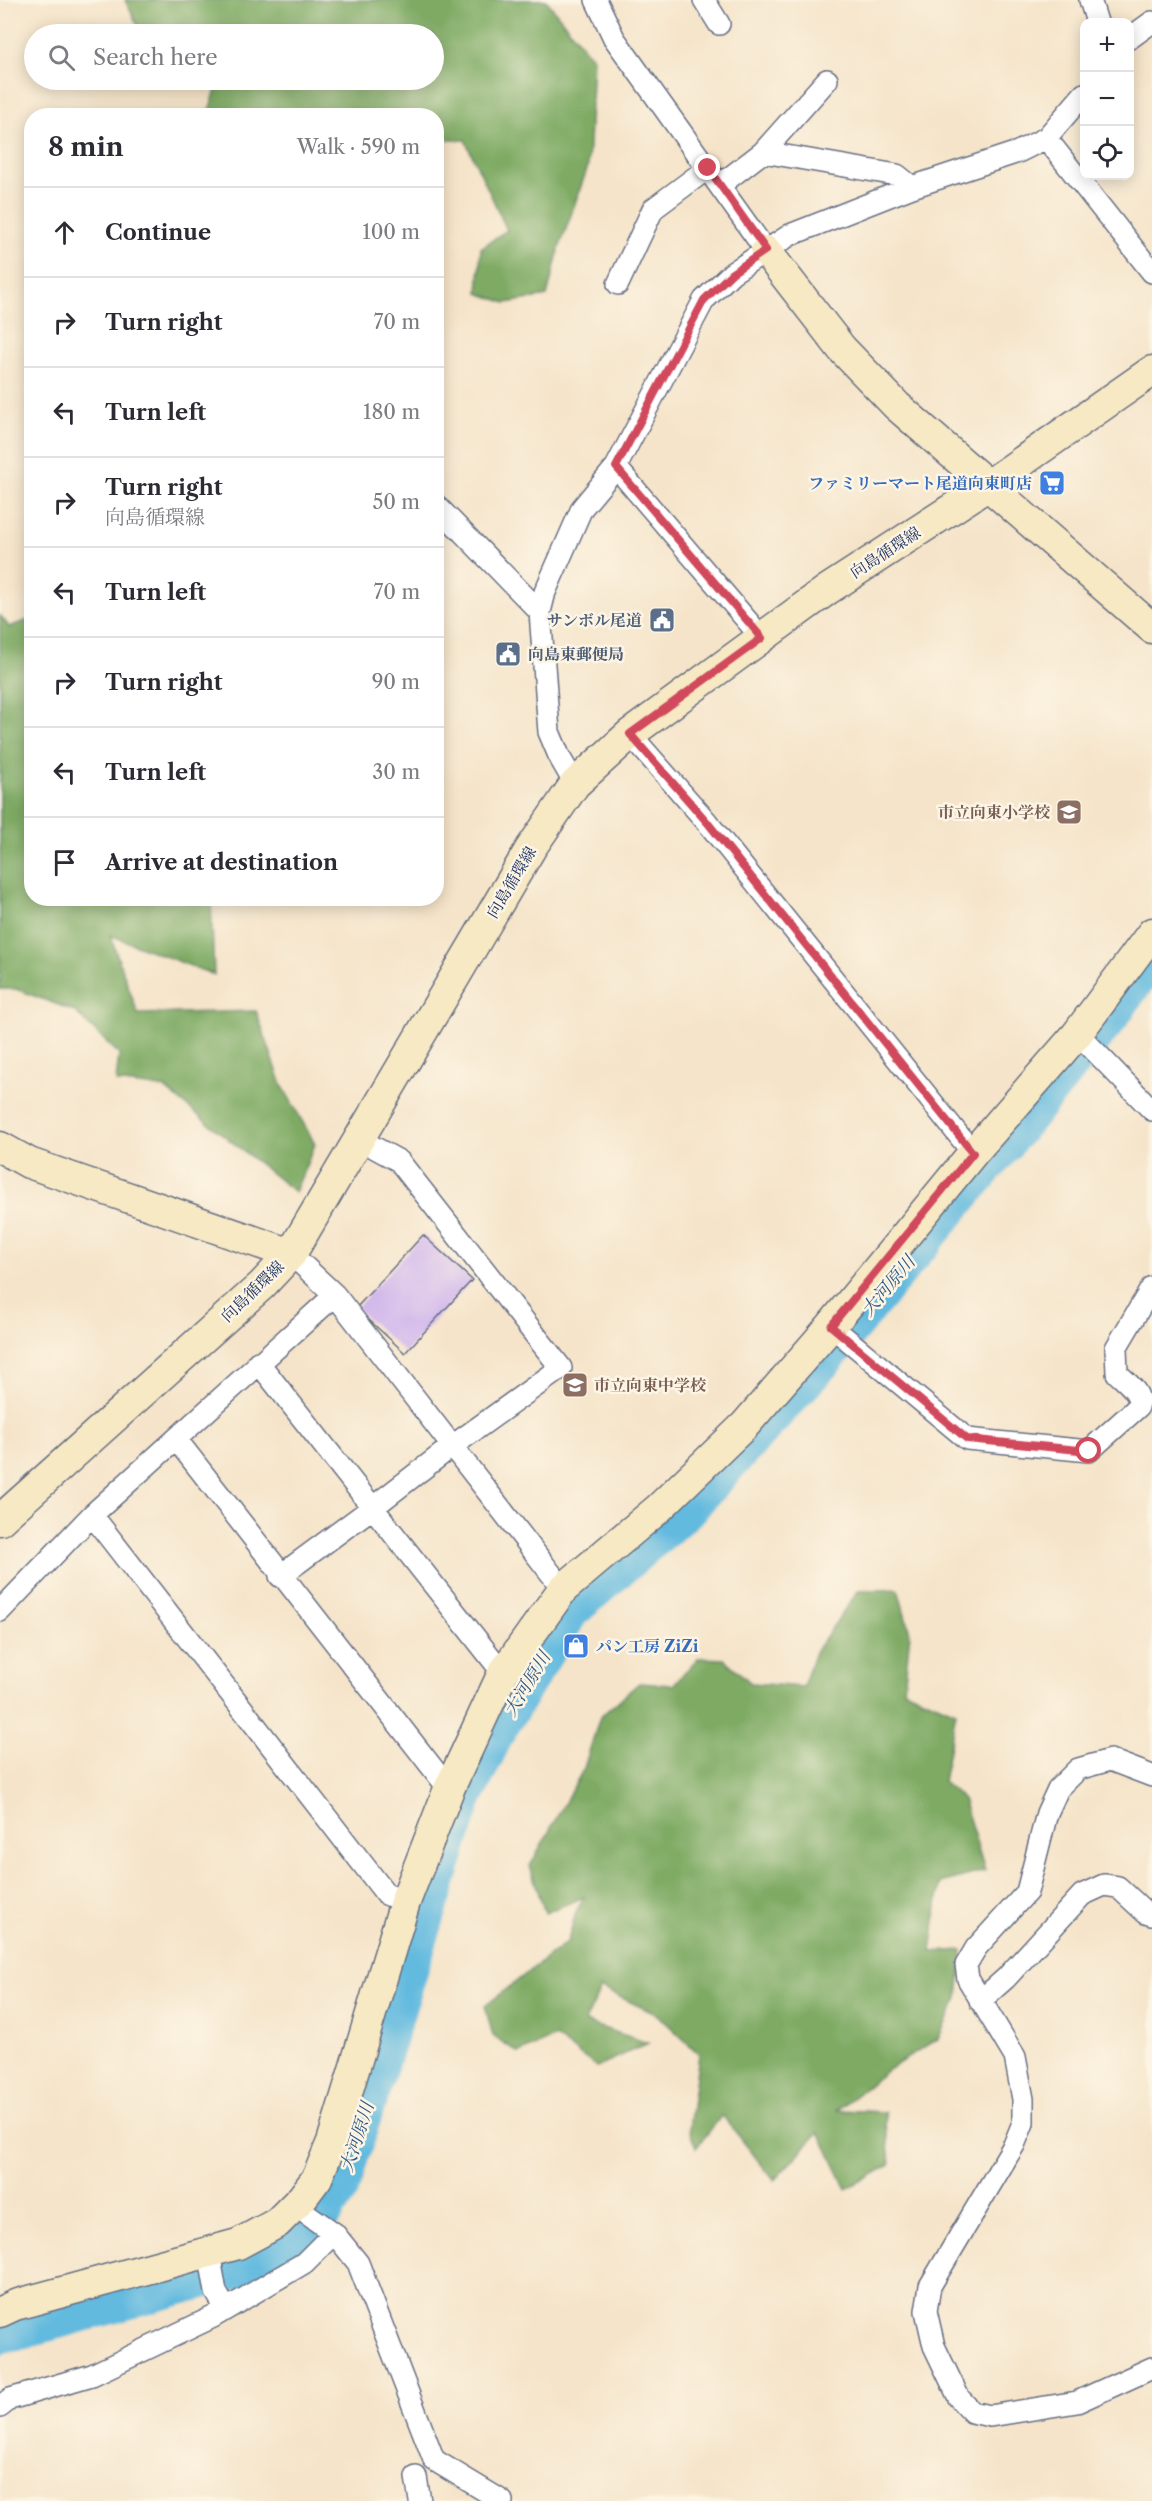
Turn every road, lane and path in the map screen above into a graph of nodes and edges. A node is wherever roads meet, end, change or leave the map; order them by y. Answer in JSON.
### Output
{"nodes":[{"id":1,"x":596,"y":0,"type":"edge"},
{"id":2,"x":704,"y":0,"type":"edge"},
{"id":3,"x":1090,"y":0,"type":"edge"},
{"id":4,"x":1096,"y":18,"type":"edge"},
{"id":5,"x":1152,"y":22,"type":"edge"},
{"id":6,"x":719,"y":24,"type":"dead end"},
{"id":7,"x":1134,"y":35,"type":"edge"},
{"id":8,"x":826,"y":81,"type":"dead end"},
{"id":9,"x":1080,"y":99,"type":"edge"},
{"id":10,"x":1046,"y":138,"type":"junction"},
{"id":11,"x":763,"y":152,"type":"junction"},
{"id":12,"x":714,"y":177,"type":"junction"},
{"id":13,"x":912,"y":187,"type":"junction"},
{"id":14,"x":766,"y":250,"type":"junction"},
{"id":15,"x":1152,"y":272,"type":"edge"},
{"id":16,"x":618,"y":284,"type":"dead end"},
{"id":17,"x":1152,"y":371,"type":"edge"},
{"id":18,"x":616,"y":467,"type":"junction"},
{"id":19,"x":987,"y":486,"type":"junction"},
{"id":20,"x":444,"y":513,"type":"edge"},
{"id":21,"x":540,"y":612,"type":"junction"},
{"id":22,"x":1152,"y":628,"type":"edge"},
{"id":23,"x":762,"y":638,"type":"junction"},
{"id":24,"x":630,"y":734,"type":"junction"},
{"id":25,"x":575,"y":783,"type":"junction"},
{"id":26,"x":1152,"y":933,"type":"edge"},
{"id":27,"x":1090,"y":1046,"type":"dead end"},
{"id":28,"x":1152,"y":1110,"type":"edge"},
{"id":29,"x":357,"y":1138,"type":"junction"},
{"id":30,"x":0,"y":1147,"type":"edge"},
{"id":31,"x":973,"y":1153,"type":"junction"},
{"id":32,"x":291,"y":1254,"type":"junction"},
{"id":33,"x":1152,"y":1287,"type":"edge"},
{"id":34,"x":335,"y":1294,"type":"junction"},
{"id":35,"x":831,"y":1326,"type":"junction"},
{"id":36,"x":258,"y":1362,"type":"junction"},
{"id":37,"x":1146,"y":1405,"type":"edge"},
{"id":38,"x":176,"y":1439,"type":"junction"},
{"id":39,"x":451,"y":1447,"type":"junction"},
{"id":40,"x":4,"y":1507,"type":"edge"},
{"id":41,"x":372,"y":1508,"type":"junction"},
{"id":42,"x":92,"y":1515,"type":"junction"},
{"id":43,"x":280,"y":1576,"type":"junction"},
{"id":44,"x":562,"y":1589,"type":"junction"},
{"id":45,"x":0,"y":1611,"type":"edge"},
{"id":46,"x":503,"y":1673,"type":"junction"},
{"id":47,"x":1152,"y":1776,"type":"edge"},
{"id":48,"x":449,"y":1790,"type":"junction"},
{"id":49,"x":405,"y":1902,"type":"junction"},
{"id":50,"x":1152,"y":1915,"type":"edge"},
{"id":51,"x":980,"y":2001,"type":"junction"},
{"id":52,"x":302,"y":2211,"type":"junction"},
{"id":53,"x":334,"y":2233,"type":"junction"},
{"id":54,"x":209,"y":2252,"type":"junction"},
{"id":55,"x":221,"y":2300,"type":"junction"},
{"id":56,"x":0,"y":2312,"type":"edge"},
{"id":57,"x":1152,"y":2368,"type":"edge"},
{"id":58,"x":0,"y":2407,"type":"edge"},
{"id":59,"x":416,"y":2477,"type":"dead end"},
{"id":60,"x":420,"y":2501,"type":"edge"},
{"id":61,"x":502,"y":2501,"type":"edge"}],
"edges":[{"from":1,"to":12,"type":"street"},
{"from":2,"to":6,"type":"street"},
{"from":3,"to":4,"type":"street"},
{"from":5,"to":7,"type":"street"},
{"from":8,"to":11,"type":"street"},
{"from":9,"to":10,"type":"street"},
{"from":10,"to":13,"type":"street"},
{"from":10,"to":15,"type":"street"},
{"from":11,"to":12,"type":"street"},
{"from":11,"to":13,"type":"street"},
{"from":12,"to":14,"type":"street"},
{"from":12,"to":16,"type":"street"},
{"from":13,"to":14,"type":"street"},
{"from":14,"to":18,"type":"street"},
{"from":14,"to":19,"type":"street"},
{"from":17,"to":19,"type":"street","name":"向島循環線"},
{"from":18,"to":21,"type":"street"},
{"from":18,"to":23,"type":"street"},
{"from":19,"to":22,"type":"street"},
{"from":19,"to":23,"type":"street","name":"向島循環線"},
{"from":20,"to":21,"type":"street"},
{"from":21,"to":25,"type":"street"},
{"from":23,"to":24,"type":"street","name":"向島循環線"},
{"from":24,"to":25,"type":"street","name":"向島循環線"},
{"from":24,"to":31,"type":"street"},
{"from":25,"to":29,"type":"street","name":"向島循環線"},
{"from":26,"to":31,"type":"street"},
{"from":27,"to":28,"type":"street"},
{"from":29,"to":32,"type":"street","name":"向島循環線"},
{"from":29,"to":39,"type":"street"},
{"from":30,"to":32,"type":"street"},
{"from":31,"to":35,"type":"street"},
{"from":32,"to":34,"type":"street"},
{"from":32,"to":40,"type":"street","name":"向島循環線"},
{"from":33,"to":37,"type":"street"},
{"from":34,"to":36,"type":"street"},
{"from":34,"to":39,"type":"street"},
{"from":35,"to":37,"type":"street"},
{"from":35,"to":44,"type":"street"},
{"from":36,"to":38,"type":"street"},
{"from":36,"to":41,"type":"street"},
{"from":38,"to":42,"type":"street"},
{"from":38,"to":43,"type":"street"},
{"from":39,"to":41,"type":"street"},
{"from":39,"to":44,"type":"street"},
{"from":41,"to":43,"type":"street"},
{"from":41,"to":46,"type":"street"},
{"from":42,"to":45,"type":"street"},
{"from":42,"to":49,"type":"street"},
{"from":43,"to":48,"type":"street"},
{"from":44,"to":46,"type":"street"},
{"from":46,"to":48,"type":"street"},
{"from":47,"to":51,"type":"street"},
{"from":48,"to":49,"type":"street"},
{"from":49,"to":52,"type":"street"},
{"from":50,"to":51,"type":"street"},
{"from":51,"to":57,"type":"street"},
{"from":52,"to":53,"type":"street"},
{"from":52,"to":54,"type":"street"},
{"from":53,"to":55,"type":"street"},
{"from":53,"to":61,"type":"street"},
{"from":54,"to":55,"type":"street"},
{"from":54,"to":56,"type":"street"},
{"from":55,"to":58,"type":"street"},
{"from":59,"to":60,"type":"street"}]}
